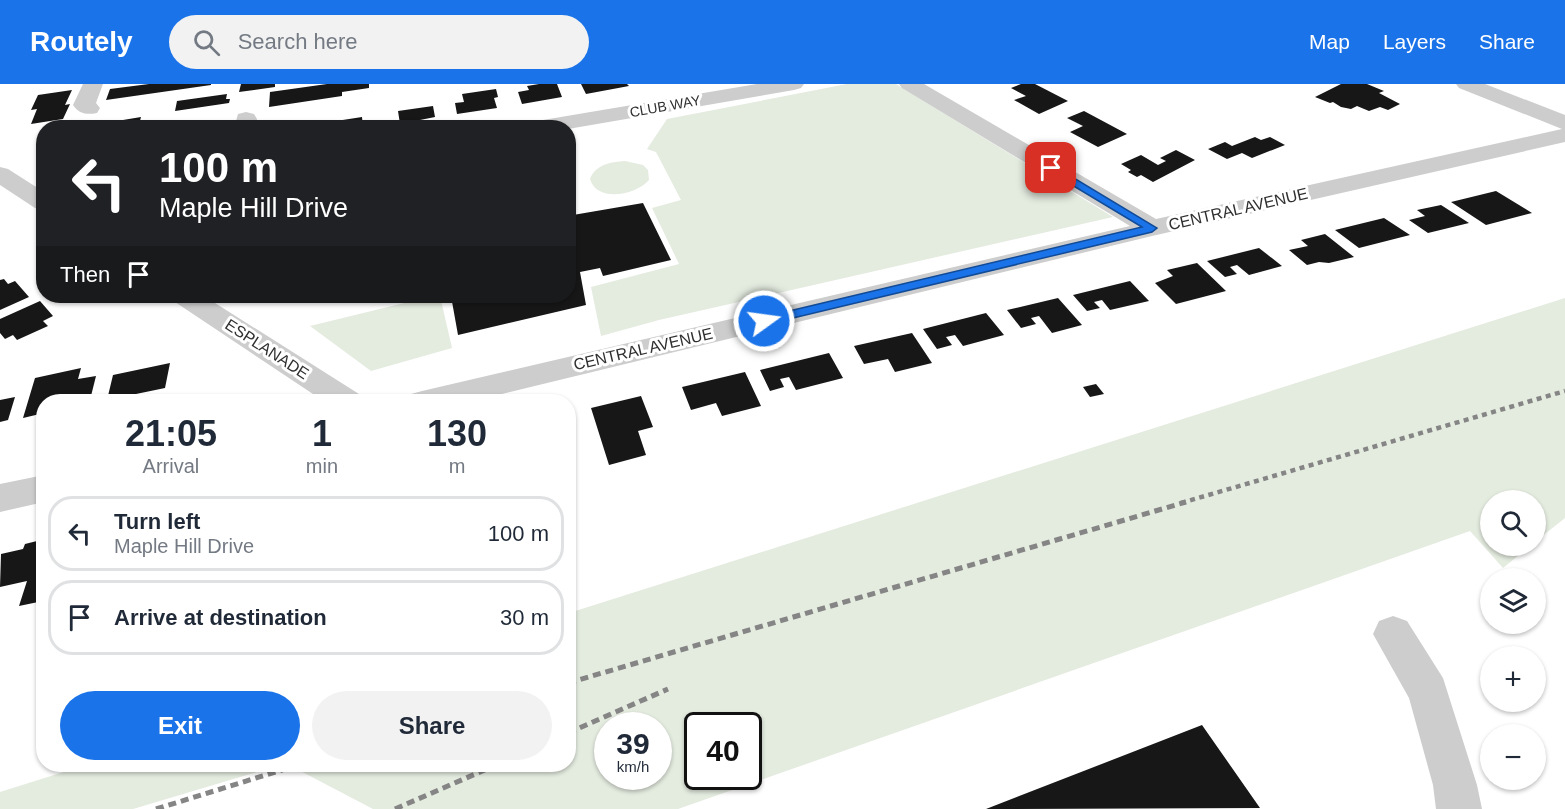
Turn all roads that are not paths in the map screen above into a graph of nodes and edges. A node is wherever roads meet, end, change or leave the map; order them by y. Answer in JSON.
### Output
{"nodes":[{"id":1,"x":93,"y":84,"type":"edge"},
{"id":2,"x":794,"y":84,"type":"edge"},
{"id":3,"x":909,"y":84,"type":"edge"},
{"id":4,"x":1466,"y":84,"type":"edge"},
{"id":5,"x":89,"y":108,"type":"dead end"},
{"id":6,"x":576,"y":121,"type":"edge"},
{"id":7,"x":1565,"y":123,"type":"edge"},
{"id":8,"x":1565,"y":135,"type":"edge"},
{"id":9,"x":0,"y":174,"type":"edge"},
{"id":10,"x":36,"y":198,"type":"edge"},
{"id":11,"x":1152,"y":228,"type":"junction"},
{"id":12,"x":197,"y":303,"type":"edge"},
{"id":13,"x":336,"y":394,"type":"edge"},
{"id":14,"x":456,"y":394,"type":"edge"},
{"id":15,"x":36,"y":490,"type":"edge"},
{"id":16,"x":0,"y":498,"type":"edge"},
{"id":17,"x":1393,"y":634,"type":"dead end"},
{"id":18,"x":1459,"y":809,"type":"edge"}],
"edges":[{"from":1,"to":5,"type":"street"},
{"from":2,"to":6,"type":"street","name":"CLUB WAY"},
{"from":3,"to":11,"type":"street"},
{"from":4,"to":7,"type":"street"},
{"from":8,"to":11,"type":"street","name":"CENTRAL AVENUE"},
{"from":9,"to":10,"type":"street"},
{"from":11,"to":14,"type":"street","name":"CENTRAL AVENUE"},
{"from":12,"to":13,"type":"street","name":"ESPLANADE"},
{"from":15,"to":16,"type":"street"},
{"from":17,"to":18,"type":"street"}]}
